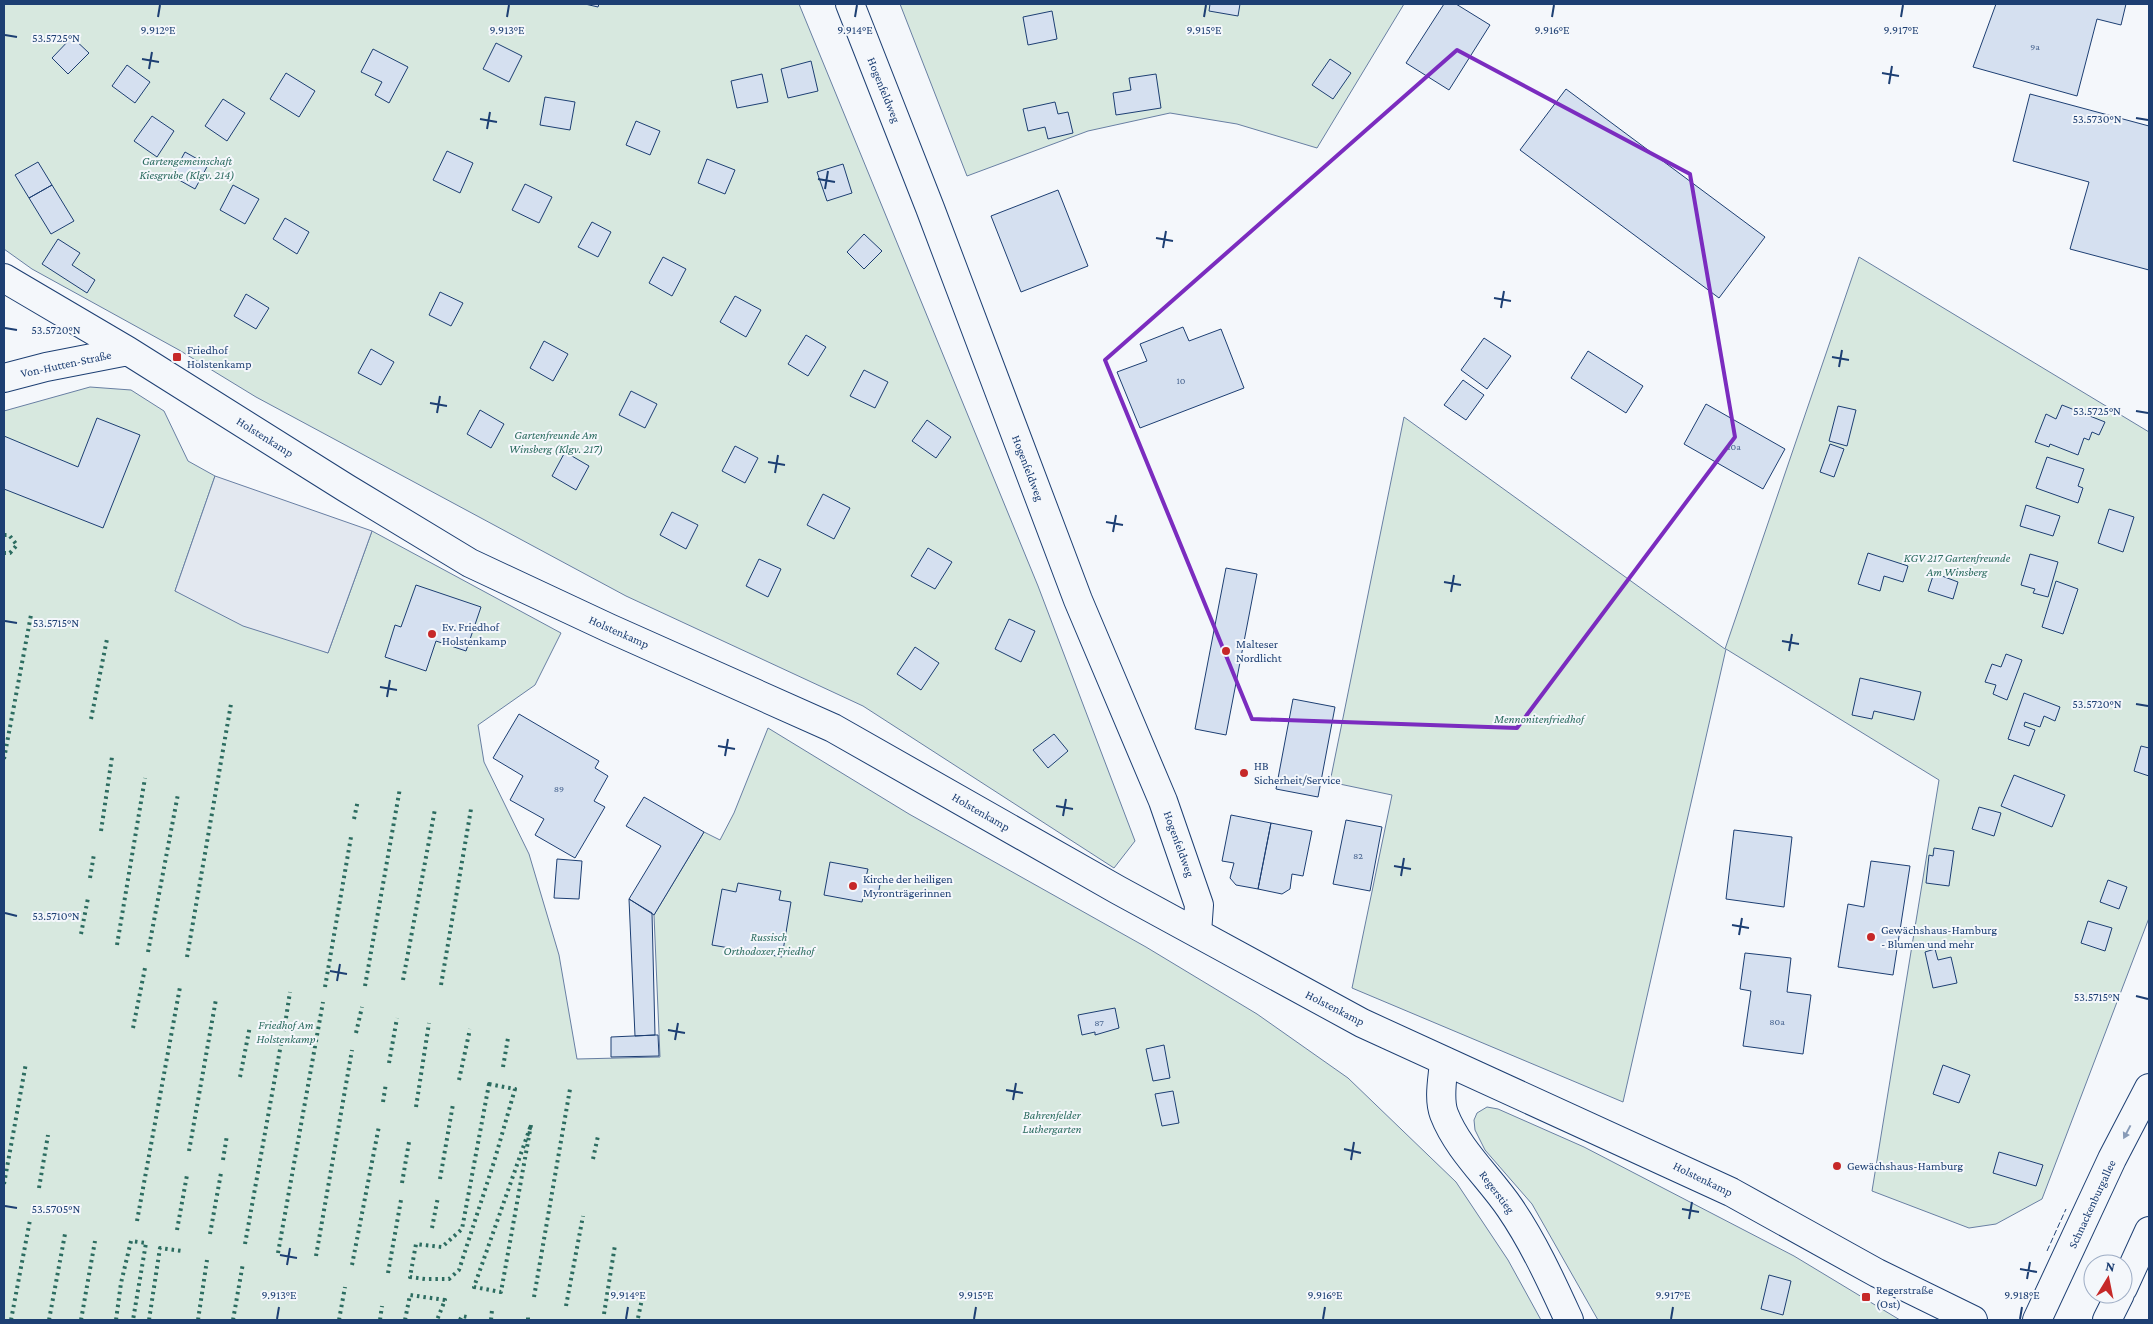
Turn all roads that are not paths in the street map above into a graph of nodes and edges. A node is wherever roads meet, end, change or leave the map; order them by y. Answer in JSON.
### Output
{"nodes":[{"id":1,"x":850,"y":4,"type":"edge"},
{"id":2,"x":4,"y":278,"type":"edge"},
{"id":3,"x":128,"y":351,"type":"junction"},
{"id":4,"x":4,"y":378,"type":"edge"},
{"id":5,"x":1197,"y":933,"type":"junction"},
{"id":6,"x":1444,"y":1061,"type":"junction"},
{"id":7,"x":2149,"y":1088,"type":"edge"},
{"id":8,"x":2149,"y":1231,"type":"edge"},
{"id":9,"x":2133,"y":1266,"type":"edge"},
{"id":10,"x":2115,"y":1304,"type":"edge"},
{"id":11,"x":1570,"y":1320,"type":"edge"},
{"id":12,"x":1973,"y":1320,"type":"edge"},
{"id":13,"x":2037,"y":1320,"type":"edge"},
{"id":14,"x":2107,"y":1320,"type":"edge"}],
"edges":[{"from":1,"to":5,"type":"street","name":"Hogenfeldweg"},
{"from":2,"to":3,"type":"street","name":"Holstenkamp"},
{"from":3,"to":4,"type":"street","name":"Von-Hutten-Straße"},
{"from":3,"to":5,"type":"street","name":"Holstenkamp"},
{"from":5,"to":6,"type":"street","name":"Holstenkamp"},
{"from":6,"to":11,"type":"street","name":"Regerstieg"},
{"from":6,"to":12,"type":"street","name":"Holstenkamp"},
{"from":7,"to":13,"type":"street","name":"Schnackenburgallee","one_way":true},
{"from":8,"to":9,"type":"street"},
{"from":10,"to":14,"type":"street"}]}
